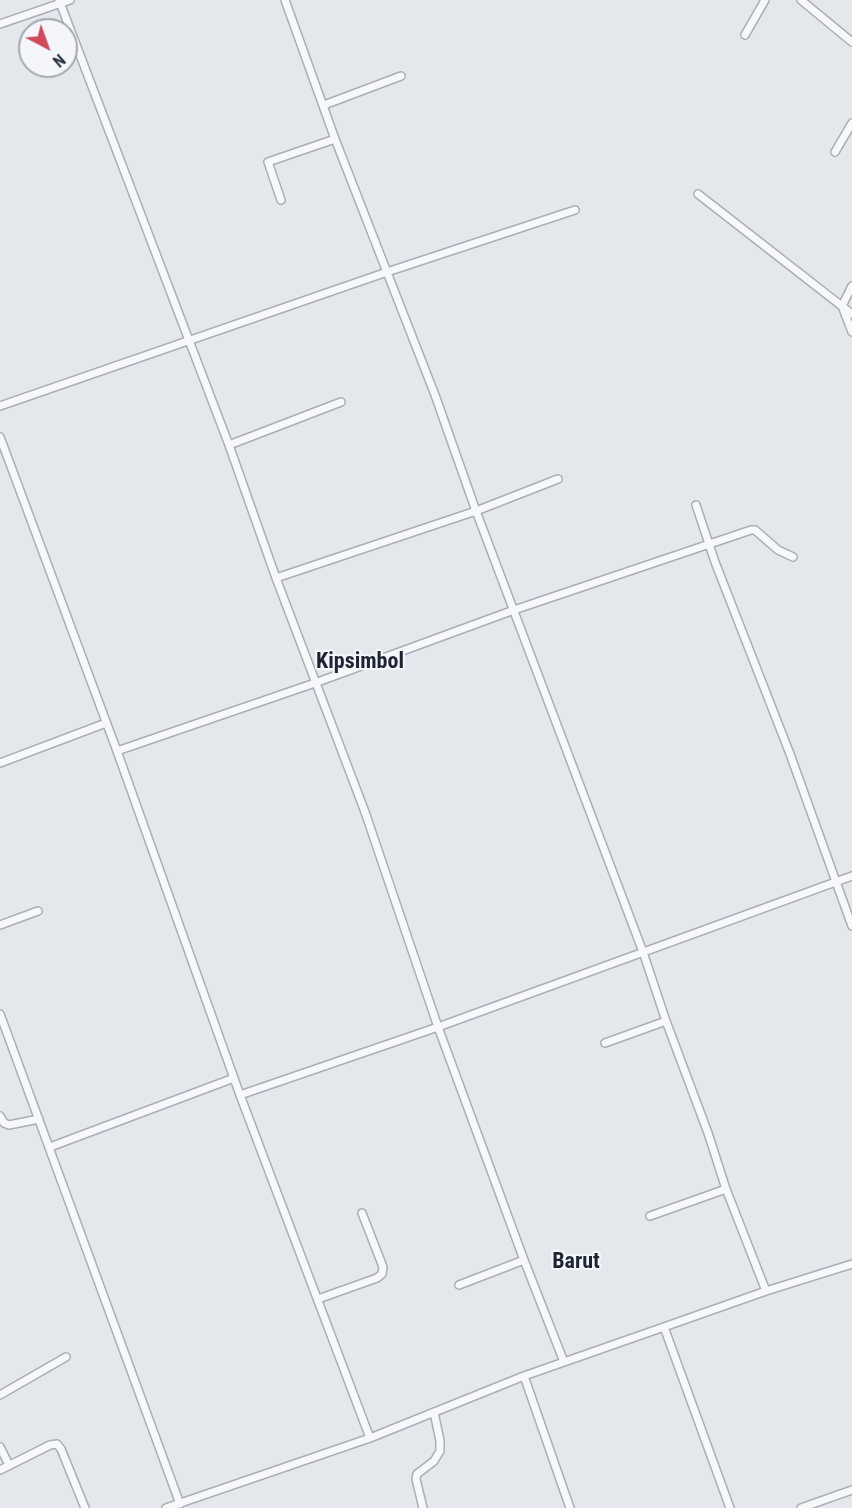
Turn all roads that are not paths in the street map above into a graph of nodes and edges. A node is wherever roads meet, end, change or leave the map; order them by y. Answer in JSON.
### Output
{"nodes":[{"id":1,"x":70,"y":0,"type":"edge"},
{"id":2,"x":285,"y":0,"type":"edge"},
{"id":3,"x":765,"y":0,"type":"edge"},
{"id":4,"x":801,"y":0,"type":"edge"},
{"id":5,"x":60,"y":2,"type":"edge"},
{"id":6,"x":0,"y":24,"type":"edge"},
{"id":7,"x":745,"y":35,"type":"dead end"},
{"id":8,"x":852,"y":42,"type":"edge"},
{"id":9,"x":401,"y":76,"type":"dead end"},
{"id":10,"x":324,"y":105,"type":"junction"},
{"id":11,"x":852,"y":123,"type":"edge"},
{"id":12,"x":335,"y":139,"type":"junction"},
{"id":13,"x":836,"y":152,"type":"dead end"},
{"id":14,"x":698,"y":194,"type":"dead end"},
{"id":15,"x":281,"y":200,"type":"dead end"},
{"id":16,"x":575,"y":210,"type":"dead end"},
{"id":17,"x":387,"y":272,"type":"junction"},
{"id":18,"x":852,"y":286,"type":"edge"},
{"id":19,"x":842,"y":306,"type":"junction"},
{"id":20,"x":852,"y":314,"type":"edge"},
{"id":21,"x":852,"y":332,"type":"edge"},
{"id":22,"x":188,"y":341,"type":"junction"},
{"id":23,"x":341,"y":402,"type":"dead end"},
{"id":24,"x":0,"y":406,"type":"edge"},
{"id":25,"x":0,"y":437,"type":"edge"},
{"id":26,"x":229,"y":445,"type":"junction"},
{"id":27,"x":558,"y":480,"type":"dead end"},
{"id":28,"x":696,"y":505,"type":"dead end"},
{"id":29,"x":476,"y":511,"type":"junction"},
{"id":30,"x":709,"y":543,"type":"junction"},
{"id":31,"x":793,"y":557,"type":"dead end"},
{"id":32,"x":276,"y":578,"type":"junction"},
{"id":33,"x":514,"y":610,"type":"junction"},
{"id":34,"x":315,"y":683,"type":"junction"},
{"id":35,"x":106,"y":723,"type":"junction"},
{"id":36,"x":117,"y":751,"type":"junction"},
{"id":37,"x":0,"y":763,"type":"edge"},
{"id":38,"x":852,"y":876,"type":"edge"},
{"id":39,"x":836,"y":882,"type":"junction"},
{"id":40,"x":38,"y":911,"type":"dead end"},
{"id":41,"x":0,"y":925,"type":"edge"},
{"id":42,"x":852,"y":926,"type":"edge"},
{"id":43,"x":643,"y":952,"type":"junction"},
{"id":44,"x":0,"y":1014,"type":"edge"},
{"id":45,"x":666,"y":1021,"type":"junction"},
{"id":46,"x":438,"y":1027,"type":"junction"},
{"id":47,"x":605,"y":1043,"type":"dead end"},
{"id":48,"x":234,"y":1078,"type":"junction"},
{"id":49,"x":240,"y":1095,"type":"junction"},
{"id":50,"x":0,"y":1116,"type":"edge"},
{"id":51,"x":39,"y":1119,"type":"junction"},
{"id":52,"x":50,"y":1147,"type":"junction"},
{"id":53,"x":726,"y":1189,"type":"junction"},
{"id":54,"x":362,"y":1213,"type":"dead end"},
{"id":55,"x":650,"y":1216,"type":"dead end"},
{"id":56,"x":524,"y":1260,"type":"junction"},
{"id":57,"x":852,"y":1264,"type":"edge"},
{"id":58,"x":459,"y":1285,"type":"dead end"},
{"id":59,"x":766,"y":1291,"type":"junction"},
{"id":60,"x":318,"y":1299,"type":"junction"},
{"id":61,"x":664,"y":1327,"type":"junction"},
{"id":62,"x":66,"y":1357,"type":"dead end"},
{"id":63,"x":564,"y":1362,"type":"junction"},
{"id":64,"x":524,"y":1376,"type":"junction"},
{"id":65,"x":0,"y":1395,"type":"edge"},
{"id":66,"x":434,"y":1412,"type":"junction"},
{"id":67,"x":370,"y":1438,"type":"junction"},
{"id":68,"x":0,"y":1447,"type":"edge"},
{"id":69,"x":9,"y":1465,"type":"junction"},
{"id":70,"x":0,"y":1470,"type":"edge"},
{"id":71,"x":852,"y":1490,"type":"edge"},
{"id":72,"x":180,"y":1504,"type":"junction"},
{"id":73,"x":85,"y":1508,"type":"edge"},
{"id":74,"x":166,"y":1508,"type":"edge"},
{"id":75,"x":423,"y":1508,"type":"edge"},
{"id":76,"x":570,"y":1508,"type":"edge"},
{"id":77,"x":730,"y":1508,"type":"edge"},
{"id":78,"x":801,"y":1508,"type":"edge"}],
"edges":[{"from":1,"to":5,"type":"street"},
{"from":2,"to":10,"type":"street"},
{"from":3,"to":7,"type":"street"},
{"from":4,"to":8,"type":"street"},
{"from":5,"to":6,"type":"street"},
{"from":5,"to":22,"type":"street"},
{"from":9,"to":10,"type":"street"},
{"from":10,"to":12,"type":"street"},
{"from":11,"to":13,"type":"street"},
{"from":12,"to":15,"type":"street"},
{"from":12,"to":17,"type":"street"},
{"from":14,"to":19,"type":"street"},
{"from":16,"to":17,"type":"street"},
{"from":17,"to":22,"type":"street"},
{"from":17,"to":29,"type":"street"},
{"from":18,"to":19,"type":"street"},
{"from":19,"to":20,"type":"street"},
{"from":19,"to":21,"type":"street"},
{"from":22,"to":24,"type":"street"},
{"from":22,"to":26,"type":"street"},
{"from":23,"to":26,"type":"street"},
{"from":25,"to":35,"type":"street"},
{"from":26,"to":32,"type":"street"},
{"from":27,"to":29,"type":"street"},
{"from":28,"to":30,"type":"street"},
{"from":29,"to":32,"type":"street"},
{"from":29,"to":33,"type":"street"},
{"from":30,"to":31,"type":"street"},
{"from":30,"to":33,"type":"street"},
{"from":30,"to":39,"type":"street"},
{"from":32,"to":34,"type":"street"},
{"from":33,"to":34,"type":"street"},
{"from":33,"to":43,"type":"street"},
{"from":34,"to":36,"type":"street"},
{"from":34,"to":46,"type":"street"},
{"from":35,"to":36,"type":"street"},
{"from":35,"to":37,"type":"street"},
{"from":36,"to":48,"type":"street"},
{"from":38,"to":39,"type":"street"},
{"from":39,"to":42,"type":"street"},
{"from":39,"to":43,"type":"street"},
{"from":40,"to":41,"type":"street"},
{"from":43,"to":45,"type":"street"},
{"from":43,"to":46,"type":"street"},
{"from":44,"to":51,"type":"street"},
{"from":45,"to":47,"type":"street"},
{"from":45,"to":53,"type":"street"},
{"from":46,"to":49,"type":"street"},
{"from":46,"to":56,"type":"street"},
{"from":48,"to":49,"type":"street"},
{"from":48,"to":52,"type":"street"},
{"from":49,"to":60,"type":"street"},
{"from":50,"to":51,"type":"street"},
{"from":51,"to":52,"type":"street"},
{"from":52,"to":72,"type":"street"},
{"from":53,"to":55,"type":"street"},
{"from":53,"to":59,"type":"street"},
{"from":54,"to":60,"type":"street"},
{"from":56,"to":58,"type":"street"},
{"from":56,"to":63,"type":"street"},
{"from":57,"to":59,"type":"street"},
{"from":59,"to":61,"type":"street"},
{"from":60,"to":67,"type":"street"},
{"from":61,"to":63,"type":"street"},
{"from":61,"to":77,"type":"street"},
{"from":62,"to":65,"type":"street"},
{"from":63,"to":64,"type":"street"},
{"from":64,"to":66,"type":"street"},
{"from":64,"to":76,"type":"street"},
{"from":66,"to":67,"type":"street"},
{"from":66,"to":75,"type":"street"},
{"from":67,"to":72,"type":"street"},
{"from":68,"to":69,"type":"street"},
{"from":69,"to":70,"type":"street"},
{"from":69,"to":73,"type":"street"},
{"from":71,"to":78,"type":"street"},
{"from":72,"to":74,"type":"street"}]}
